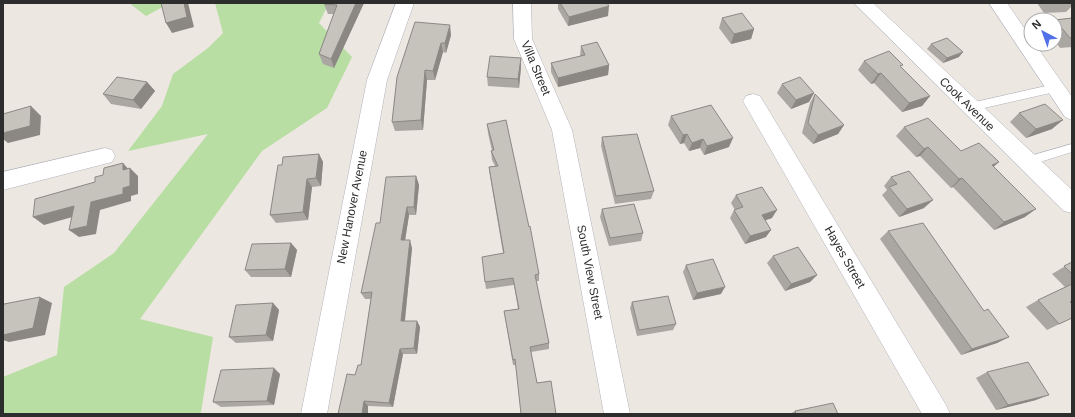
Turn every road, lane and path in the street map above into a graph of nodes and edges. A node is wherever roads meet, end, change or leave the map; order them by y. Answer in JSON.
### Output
{"nodes":[{"id":1,"x":405,"y":3,"type":"edge"},
{"id":2,"x":522,"y":3,"type":"edge"},
{"id":3,"x":862,"y":3,"type":"edge"},
{"id":4,"x":998,"y":3,"type":"edge"},
{"id":5,"x":1055,"y":88,"type":"junction"},
{"id":6,"x":753,"y":101,"type":"dead end"},
{"id":7,"x":971,"y":107,"type":"junction"},
{"id":8,"x":1072,"y":112,"type":"edge"},
{"id":9,"x":562,"y":130,"type":"joint"},
{"id":10,"x":1072,"y":148,"type":"edge"},
{"id":11,"x":105,"y":156,"type":"dead end"},
{"id":12,"x":1027,"y":161,"type":"junction"},
{"id":13,"x":3,"y":181,"type":"edge"},
{"id":14,"x":1072,"y":204,"type":"edge"},
{"id":15,"x":314,"y":414,"type":"edge"},
{"id":16,"x":617,"y":414,"type":"edge"},
{"id":17,"x":937,"y":414,"type":"edge"}],
"edges":[{"from":1,"to":15,"type":"street","name":"New Hanover Avenue"},
{"from":2,"to":9,"type":"street","name":"Villa Street"},
{"from":3,"to":7,"type":"street","name":"Cook Avenue"},
{"from":4,"to":5,"type":"street"},
{"from":5,"to":7,"type":"lane"},
{"from":5,"to":8,"type":"street"},
{"from":6,"to":17,"type":"street","name":"Hayes Street"},
{"from":7,"to":12,"type":"street","name":"Cook Avenue"},
{"from":9,"to":16,"type":"street","name":"South View Street"},
{"from":10,"to":12,"type":"lane"},
{"from":11,"to":13,"type":"street"},
{"from":12,"to":14,"type":"street","name":"Cook Avenue"}]}
